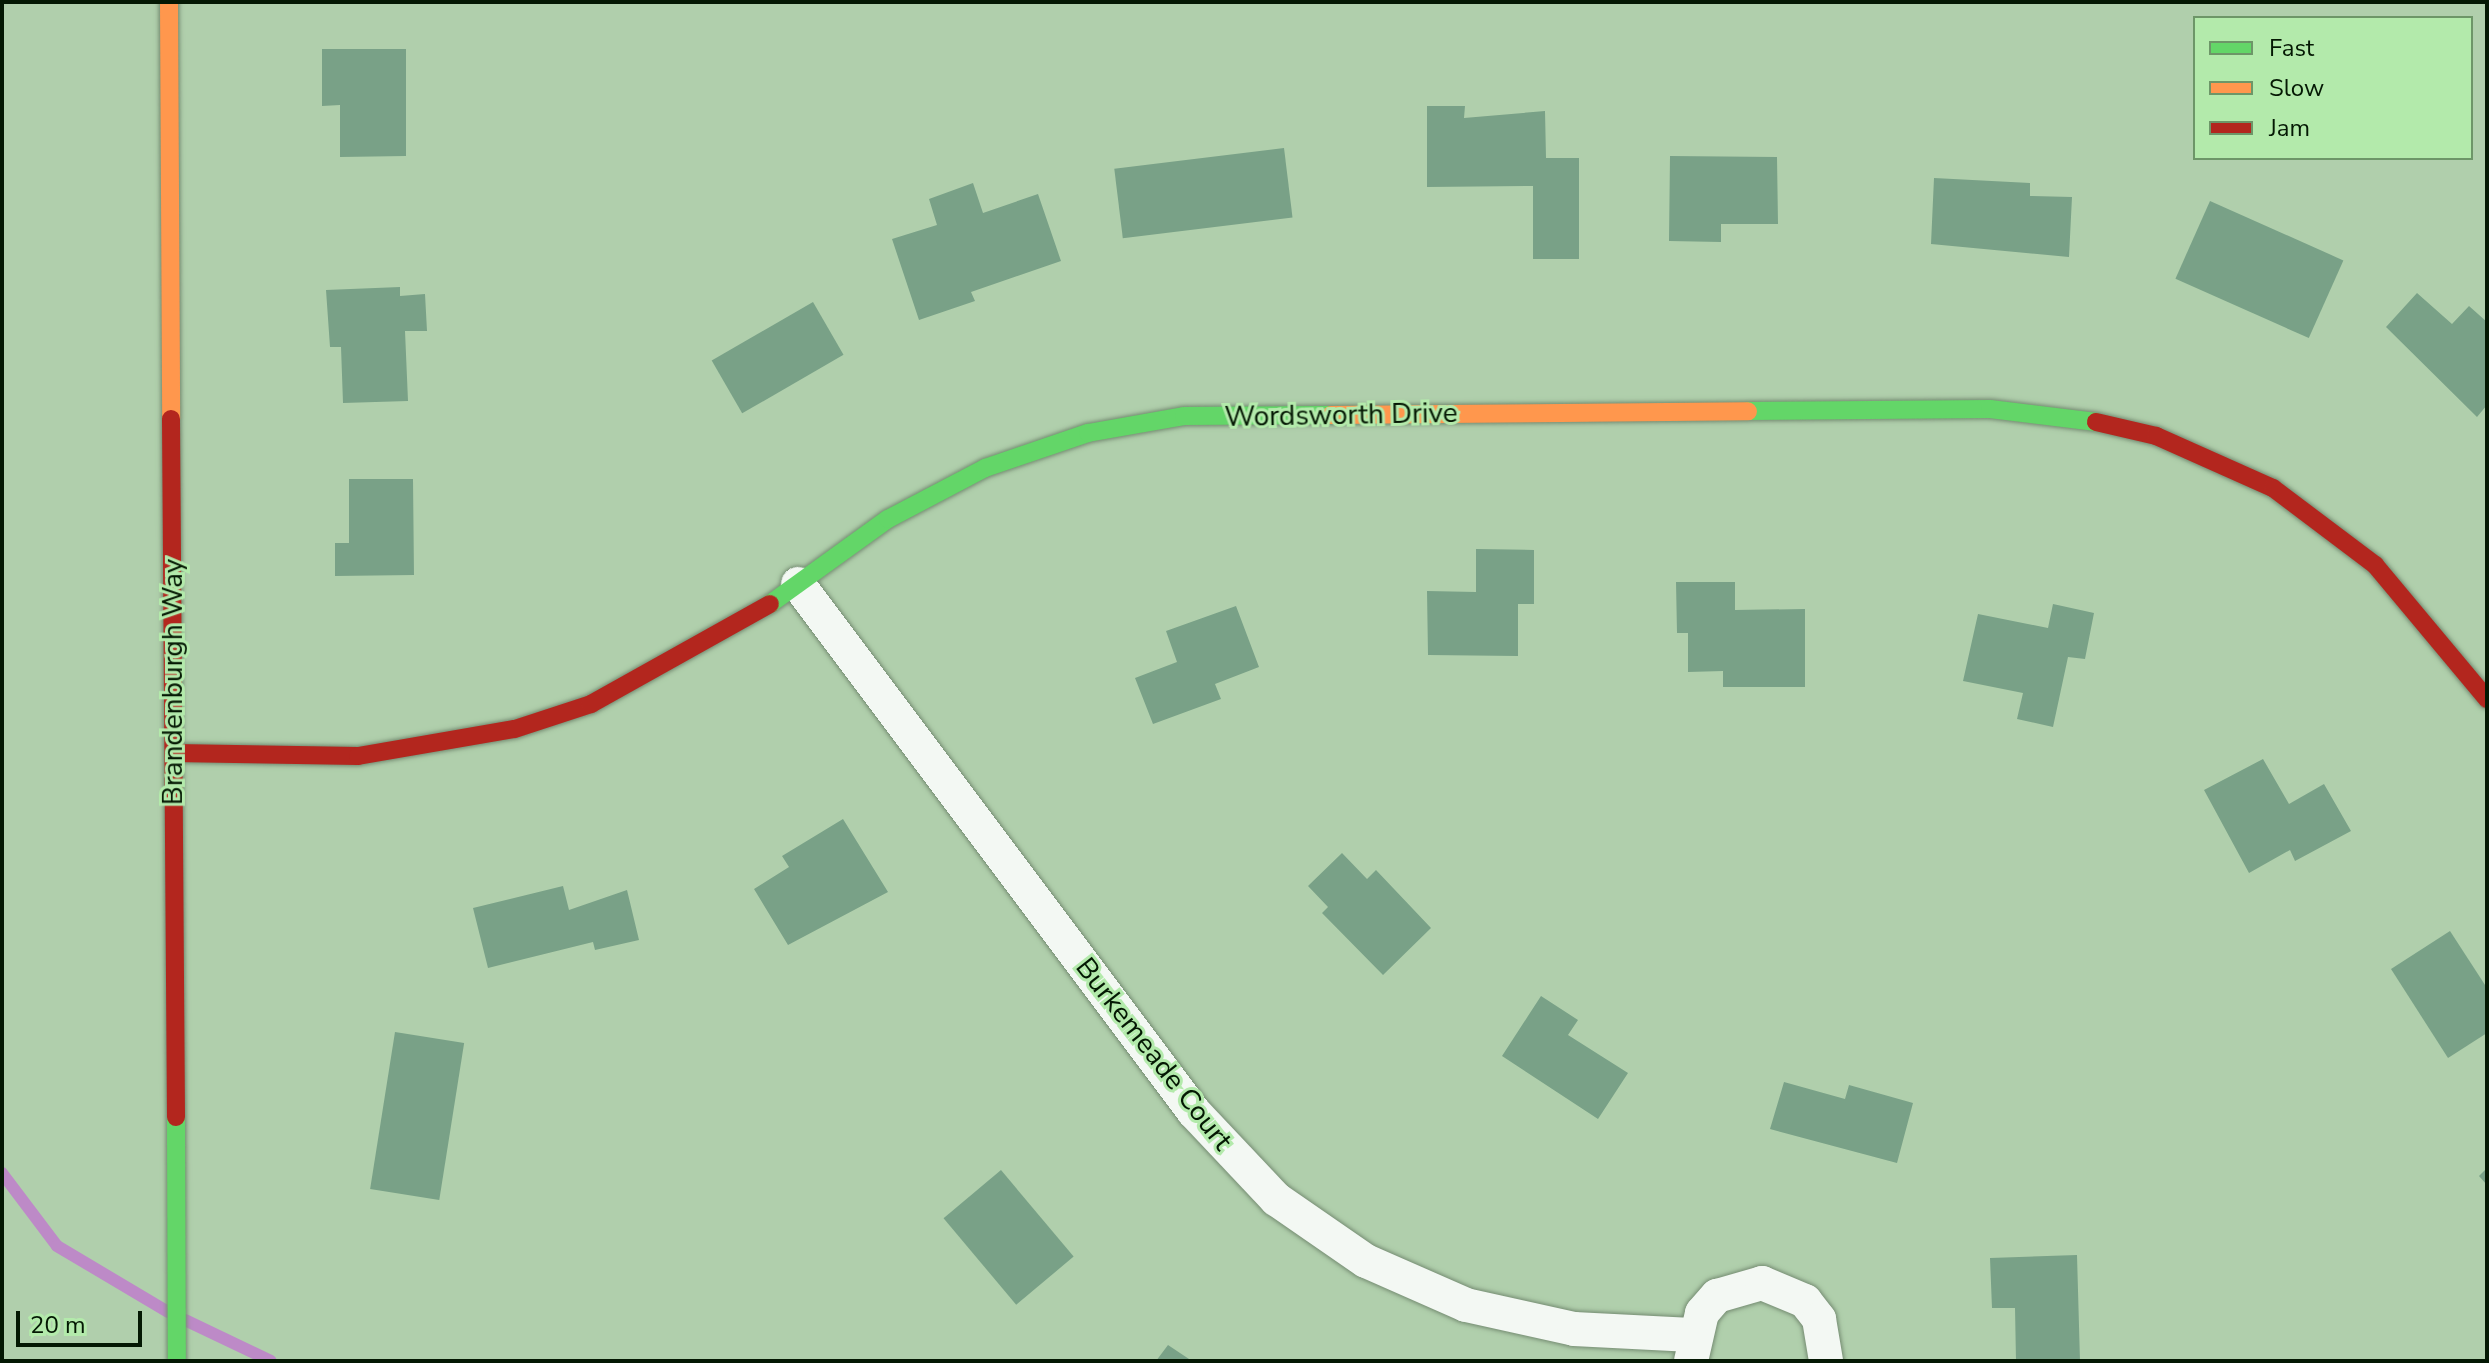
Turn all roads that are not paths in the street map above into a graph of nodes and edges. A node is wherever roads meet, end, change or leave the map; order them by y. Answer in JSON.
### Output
{"nodes":[{"id":1,"x":169,"y":2,"type":"edge"},
{"id":2,"x":798,"y":584,"type":"junction"},
{"id":3,"x":2487,"y":699,"type":"edge"},
{"id":4,"x":174,"y":753,"type":"junction"},
{"id":5,"x":1692,"y":1348,"type":"edge"},
{"id":6,"x":177,"y":1361,"type":"edge"},
{"id":7,"x":1826,"y":1361,"type":"edge"}],
"edges":[{"from":1,"to":4,"type":"street","name":"Brandenburgh Way"},
{"from":2,"to":3,"type":"street","name":"Wordsworth Drive"},
{"from":2,"to":4,"type":"street","name":"Wordsworth Drive"},
{"from":2,"to":5,"type":"street","name":"Burkemeade Court"},
{"from":4,"to":6,"type":"street","name":"Brandenburgh Way"},
{"from":5,"to":7,"type":"street"}]}
